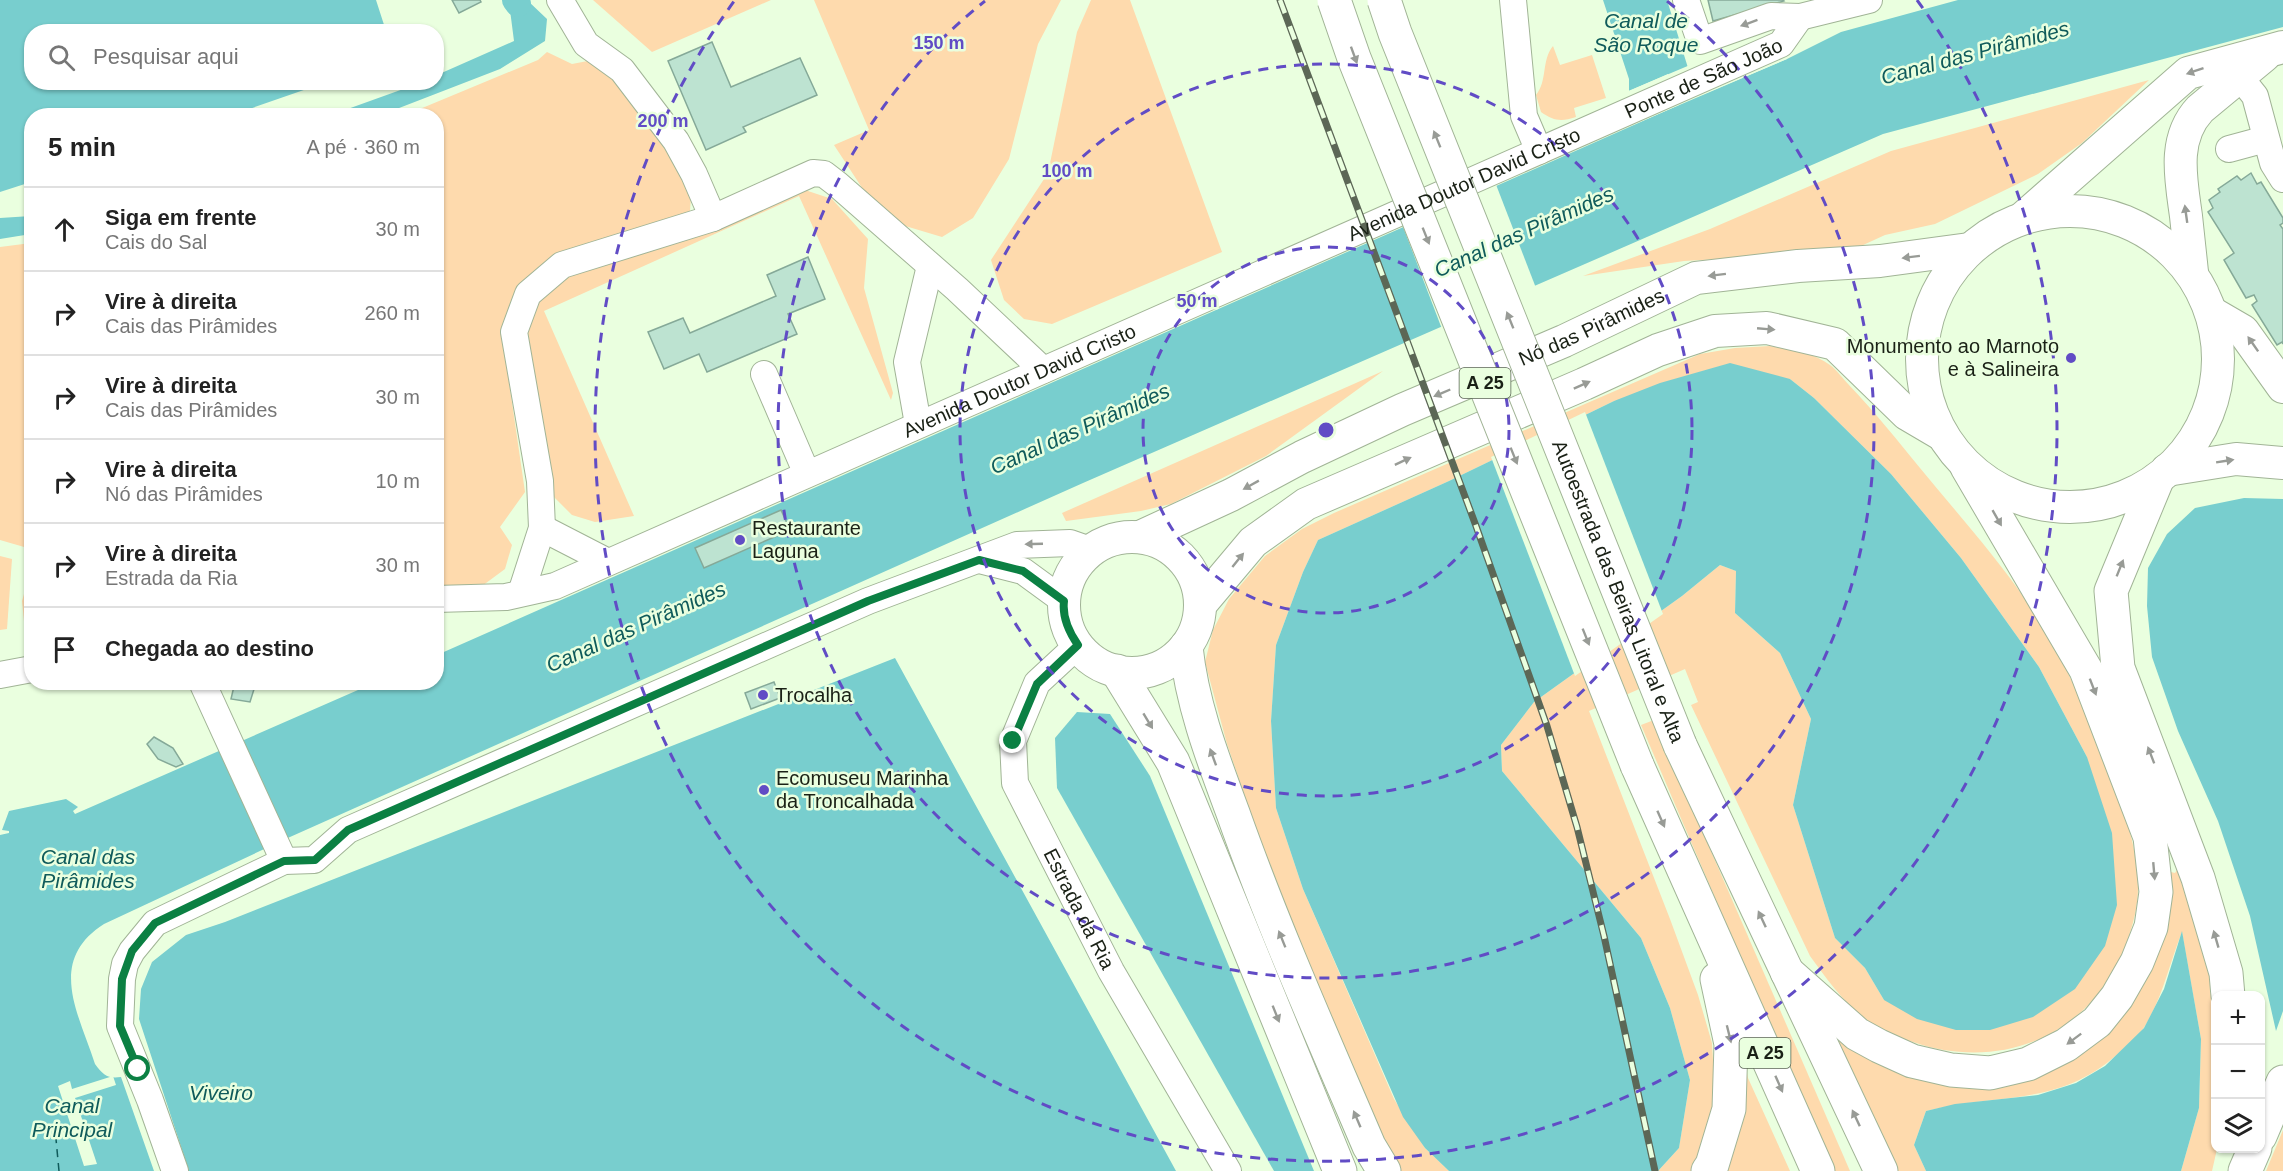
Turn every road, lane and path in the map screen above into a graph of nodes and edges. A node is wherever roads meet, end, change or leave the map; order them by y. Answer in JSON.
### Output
{"nodes":[{"id":1,"x":560,"y":0,"type":"edge"},
{"id":2,"x":1334,"y":0,"type":"edge"},
{"id":3,"x":1384,"y":0,"type":"edge"},
{"id":4,"x":1513,"y":0,"type":"edge"},
{"id":5,"x":1686,"y":0,"type":"edge"},
{"id":6,"x":1868,"y":0,"type":"edge"},
{"id":7,"x":1798,"y":9,"type":"edge"},
{"id":8,"x":2277,"y":48,"type":"edge"},
{"id":9,"x":2234,"y":81,"type":"junction"},
{"id":10,"x":1595,"y":125,"type":"joint"},
{"id":11,"x":2266,"y":139,"type":"junction"},
{"id":12,"x":2229,"y":149,"type":"dead end"},
{"id":13,"x":1539,"y":151,"type":"junction"},
{"id":14,"x":2283,"y":179,"type":"edge"},
{"id":15,"x":2024,"y":217,"type":"junction"},
{"id":16,"x":713,"y":218,"type":"junction"},
{"id":17,"x":1969,"y":249,"type":"junction"},
{"id":18,"x":930,"y":266,"type":"junction"},
{"id":19,"x":2192,"y":272,"type":"junction"},
{"id":20,"x":2212,"y":313,"type":"junction"},
{"id":21,"x":1043,"y":370,"type":"junction"},
{"id":22,"x":764,"y":374,"type":"dead end"},
{"id":23,"x":2283,"y":387,"type":"edge"},
{"id":24,"x":918,"y":424,"type":"junction"},
{"id":25,"x":1941,"y":434,"type":"junction"},
{"id":26,"x":2283,"y":463,"type":"edge"},
{"id":27,"x":1967,"y":467,"type":"junction"},
{"id":28,"x":807,"y":474,"type":"junction"},
{"id":29,"x":2162,"y":475,"type":"junction"},
{"id":30,"x":542,"y":528,"type":"junction"},
{"id":31,"x":1140,"y":537,"type":"junction"},
{"id":32,"x":1090,"y":550,"type":"junction"},
{"id":33,"x":979,"y":560,"type":"junction"},
{"id":34,"x":608,"y":562,"type":"junction"},
{"id":35,"x":521,"y":593,"type":"junction"},
{"id":36,"x":444,"y":599,"type":"edge"},
{"id":37,"x":1064,"y":601,"type":"junction"},
{"id":38,"x":1200,"y":605,"type":"junction"},
{"id":39,"x":1078,"y":645,"type":"junction"},
{"id":40,"x":1185,"y":647,"type":"junction"},
{"id":41,"x":24,"y":670,"type":"edge"},
{"id":42,"x":1117,"y":671,"type":"junction"},
{"id":43,"x":0,"y":675,"type":"edge"},
{"id":44,"x":206,"y":690,"type":"edge"},
{"id":45,"x":281,"y":855,"type":"junction"},
{"id":46,"x":1712,"y":935,"type":"junction"},
{"id":47,"x":1787,"y":972,"type":"junction"},
{"id":48,"x":2228,"y":991,"type":"edge"},
{"id":49,"x":2283,"y":1082,"type":"edge"},
{"id":50,"x":2265,"y":1124,"type":"edge"},
{"id":51,"x":2230,"y":1153,"type":"edge"},
{"id":52,"x":2253,"y":1153,"type":"edge"},
{"id":53,"x":175,"y":1171,"type":"edge"},
{"id":54,"x":1228,"y":1171,"type":"edge"},
{"id":55,"x":1340,"y":1171,"type":"edge"},
{"id":56,"x":1384,"y":1171,"type":"edge"},
{"id":57,"x":1708,"y":1171,"type":"edge"},
{"id":58,"x":1818,"y":1171,"type":"edge"},
{"id":59,"x":1881,"y":1171,"type":"edge"},
{"id":60,"x":2228,"y":1171,"type":"edge"},
{"id":61,"x":2245,"y":1171,"type":"edge"}],
"edges":[{"from":1,"to":16,"type":"street"},
{"from":2,"to":46,"type":"highway","number":"A 25","one_way":true,"bridge":true},
{"from":47,"to":3,"type":"highway","name":"Autoestrada das Beiras Litoral e Alta","number":"A 25","one_way":true,"bridge":true},
{"from":4,"to":13,"type":"street"},
{"from":7,"to":5,"type":"street","one_way":true},
{"from":6,"to":7,"type":"street"},
{"from":7,"to":10,"type":"street","name":"Ponte de São João"},
{"from":8,"to":9,"type":"main road"},
{"from":8,"to":15,"type":"main road","one_way":true},
{"from":9,"to":11,"type":"street"},
{"from":19,"to":9,"type":"main road","one_way":true},
{"from":10,"to":13,"type":"street","name":"Avenida Doutor David Cristo"},
{"from":11,"to":12,"type":"street"},
{"from":11,"to":14,"type":"street"},
{"from":13,"to":21,"type":"street","name":"Avenida Doutor David Cristo"},
{"from":15,"to":17,"type":"main road"},
{"from":15,"to":19,"type":"main road"},
{"from":16,"to":18,"type":"street"},
{"from":16,"to":30,"type":"street"},
{"from":17,"to":25,"type":"main road"},
{"from":17,"to":31,"type":"main road","name":"Nó das Pirâmides","one_way":true},
{"from":18,"to":21,"type":"street"},
{"from":18,"to":24,"type":"street"},
{"from":19,"to":20,"type":"main road"},
{"from":23,"to":20,"type":"main road","one_way":true},
{"from":20,"to":29,"type":"main road"},
{"from":21,"to":24,"type":"street","name":"Avenida Doutor David Cristo"},
{"from":22,"to":28,"type":"street"},
{"from":24,"to":28,"type":"street","name":"Avenida Doutor David Cristo"},
{"from":25,"to":27,"type":"main road"},
{"from":38,"to":25,"type":"main road","name":"Nó das Pirâmides","one_way":true},
{"from":29,"to":26,"type":"main road","one_way":true},
{"from":27,"to":29,"type":"main road"},
{"from":27,"to":47,"type":"highway","one_way":true},
{"from":28,"to":34,"type":"street","name":"Avenida Doutor David Cristo"},
{"from":48,"to":29,"type":"highway","one_way":true},
{"from":30,"to":34,"type":"street"},
{"from":30,"to":35,"type":"street"},
{"from":31,"to":32,"type":"main road","name":"Nó das Pirâmides"},
{"from":31,"to":38,"type":"main road","name":"Nó das Pirâmides"},
{"from":32,"to":33,"type":"street","one_way":true},
{"from":32,"to":37,"type":"main road","name":"Nó das Pirâmides"},
{"from":33,"to":37,"type":"street"},
{"from":33,"to":45,"type":"street"},
{"from":34,"to":35,"type":"street","name":"Avenida Doutor David Cristo"},
{"from":35,"to":36,"type":"street","name":"Avenida Doutor David Cristo"},
{"from":37,"to":39,"type":"main road","name":"Nó das Pirâmides"},
{"from":38,"to":40,"type":"main road","name":"Nó das Pirâmides"},
{"from":39,"to":42,"type":"main road","name":"Nó das Pirâmides"},
{"from":39,"to":54,"type":"street","name":"Estrada da Ria"},
{"from":40,"to":42,"type":"main road","name":"Nó das Pirâmides"},
{"from":56,"to":40,"type":"highway","one_way":true},
{"from":41,"to":43,"type":"street"},
{"from":42,"to":55,"type":"highway","one_way":true},
{"from":44,"to":45,"type":"street"},
{"from":45,"to":53,"type":"street"},
{"from":46,"to":57,"type":"highway","one_way":true},
{"from":46,"to":58,"type":"highway","number":"A 25","one_way":true},
{"from":59,"to":47,"type":"highway","name":"Autoestrada das Beiras Litoral e Alta","number":"A 25","one_way":true},
{"from":49,"to":50,"type":"highway"},
{"from":51,"to":60,"type":"highway"},
{"from":52,"to":61,"type":"highway"}]}
